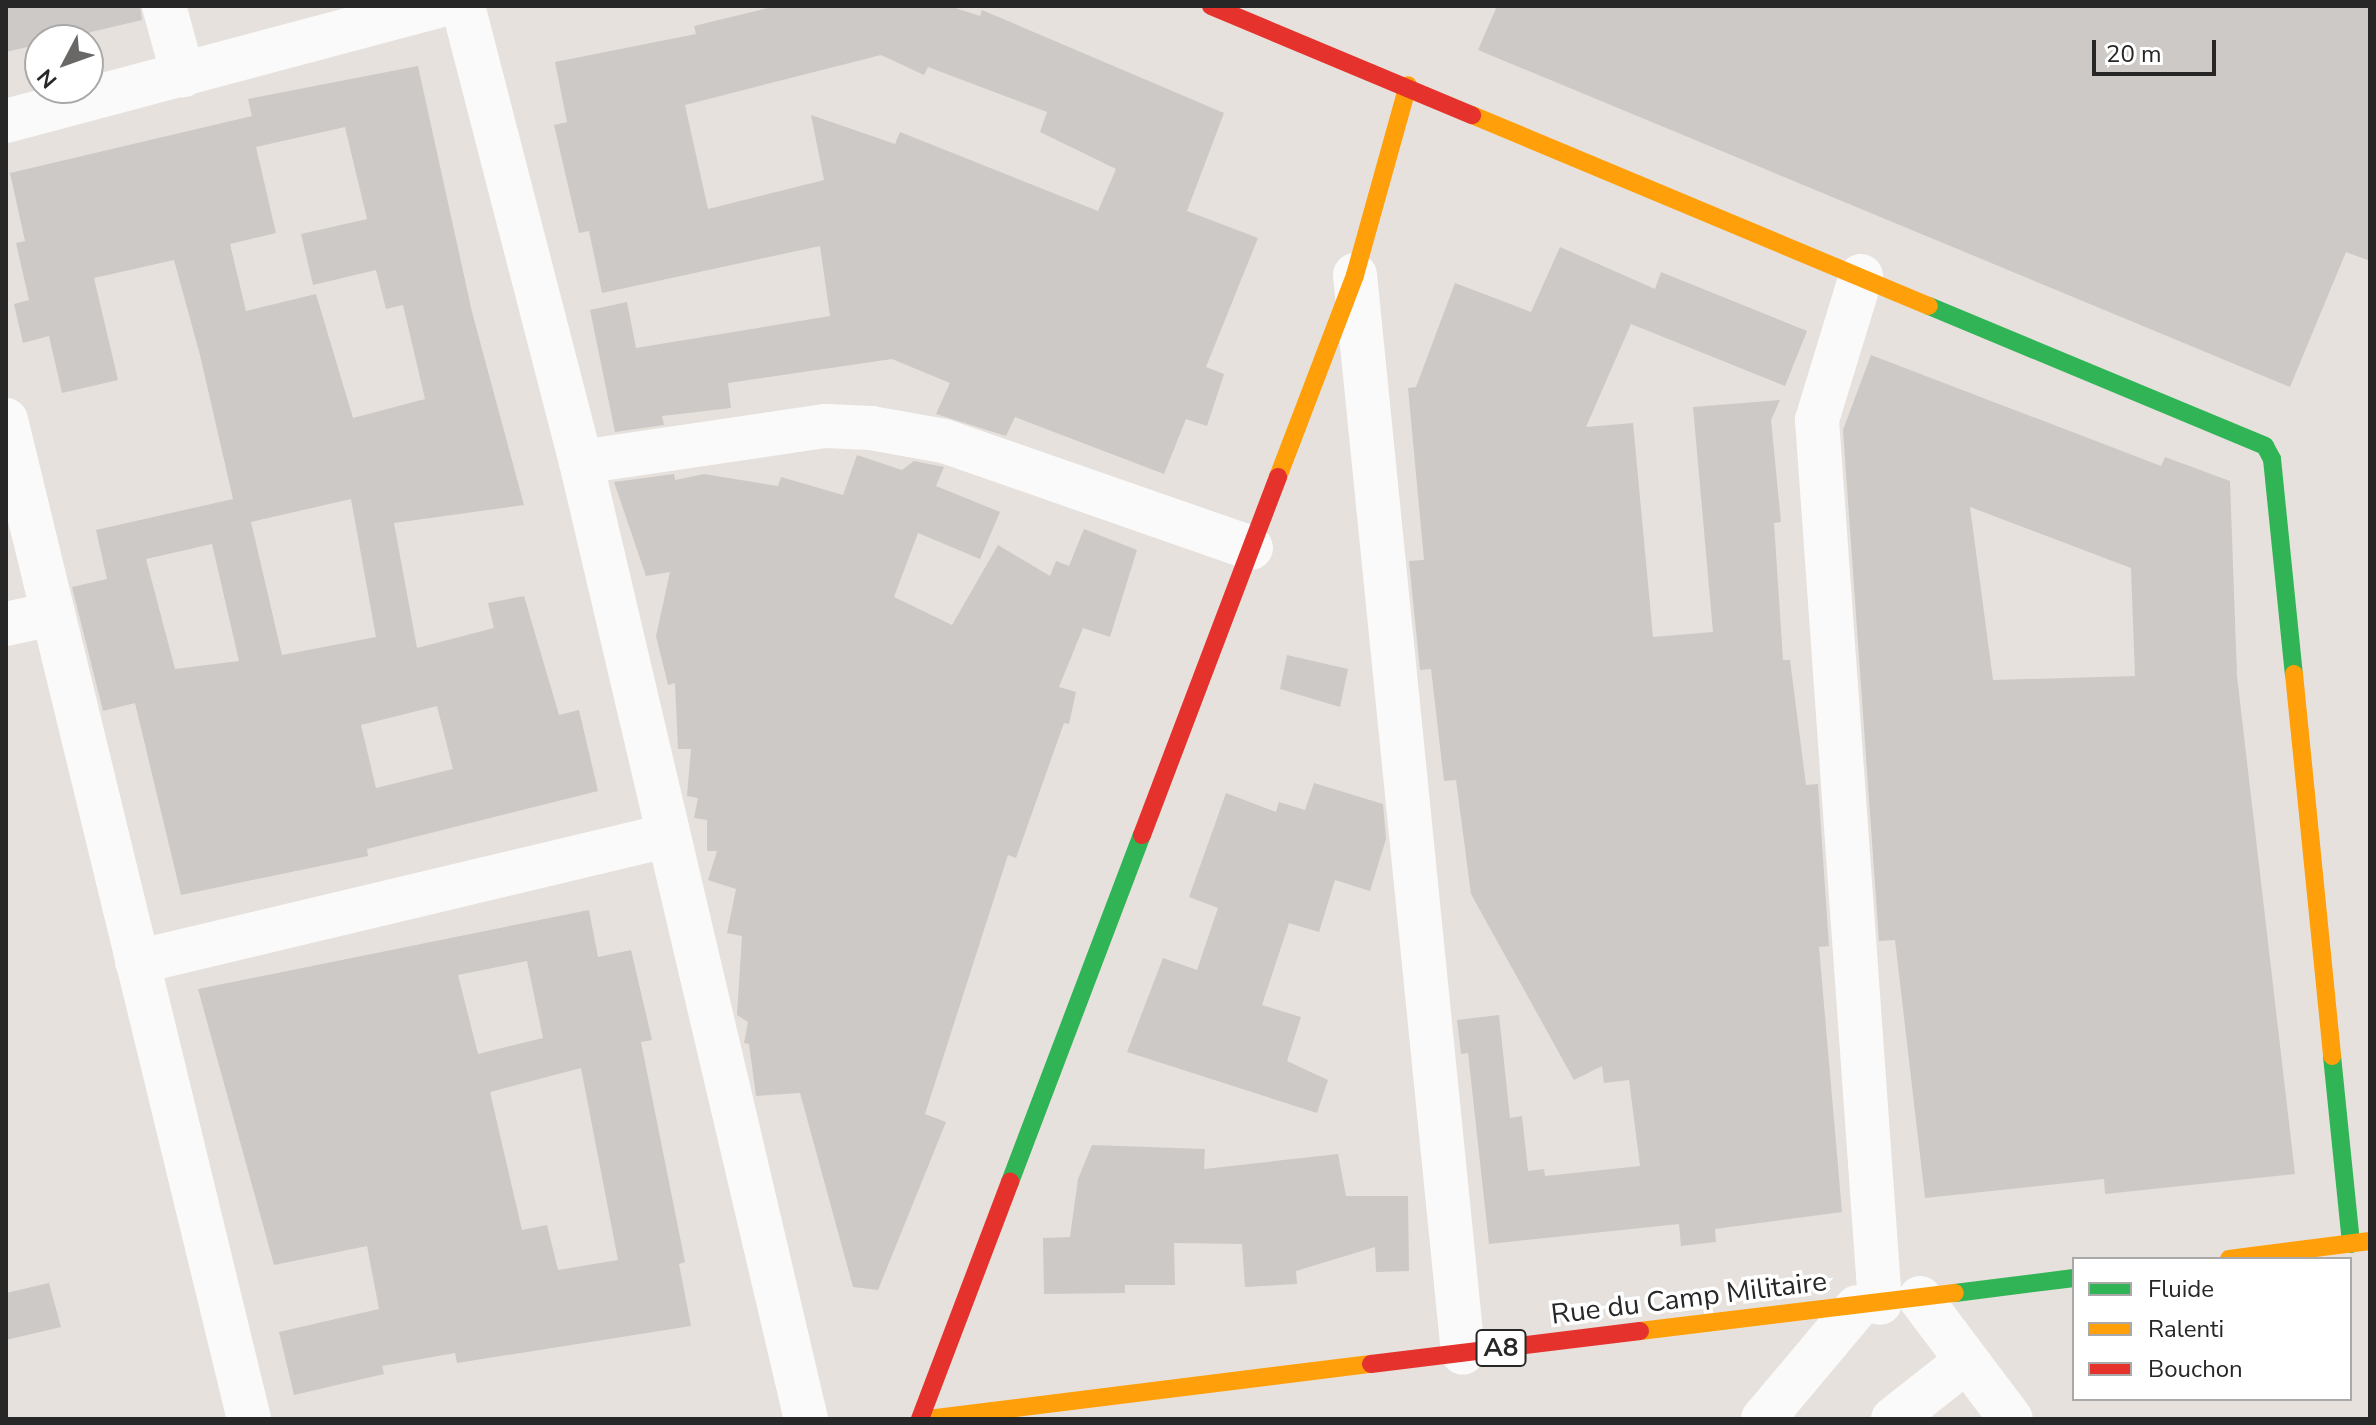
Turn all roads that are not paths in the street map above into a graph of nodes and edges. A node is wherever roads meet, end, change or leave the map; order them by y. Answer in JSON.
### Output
{"nodes":[{"id":1,"x":164,"y":6,"type":"edge"},
{"id":2,"x":438,"y":6,"type":"edge"},
{"id":3,"x":463,"y":6,"type":"edge"},
{"id":4,"x":1211,"y":6,"type":"edge"},
{"id":5,"x":183,"y":75,"type":"junction"},
{"id":6,"x":1408,"y":85,"type":"junction"},
{"id":7,"x":6,"y":121,"type":"edge"},
{"id":8,"x":1355,"y":275,"type":"junction"},
{"id":9,"x":1861,"y":276,"type":"junction"},
{"id":10,"x":6,"y":420,"type":"edge"},
{"id":11,"x":581,"y":462,"type":"junction"},
{"id":12,"x":1251,"y":548,"type":"junction"},
{"id":13,"x":52,"y":614,"type":"junction"},
{"id":14,"x":6,"y":624,"type":"edge"},
{"id":15,"x":666,"y":836,"type":"junction"},
{"id":16,"x":137,"y":962,"type":"junction"},
{"id":17,"x":2370,"y":1241,"type":"edge"},
{"id":18,"x":2351,"y":1244,"type":"junction"},
{"id":19,"x":2245,"y":1257,"type":"edge"},
{"id":20,"x":2072,"y":1278,"type":"edge"},
{"id":21,"x":1886,"y":1302,"type":"junction"},
{"id":22,"x":1463,"y":1353,"type":"junction"},
{"id":23,"x":1964,"y":1363,"type":"junction"},
{"id":24,"x":249,"y":1419,"type":"edge"},
{"id":25,"x":806,"y":1419,"type":"edge"},
{"id":26,"x":920,"y":1419,"type":"edge"},
{"id":27,"x":928,"y":1419,"type":"edge"},
{"id":28,"x":1763,"y":1419,"type":"edge"},
{"id":29,"x":1893,"y":1419,"type":"edge"},
{"id":30,"x":2011,"y":1419,"type":"edge"}],
"edges":[{"from":1,"to":5,"type":"street"},
{"from":2,"to":5,"type":"street"},
{"from":3,"to":11,"type":"street"},
{"from":4,"to":6,"type":"main road"},
{"from":5,"to":7,"type":"street"},
{"from":6,"to":8,"type":"main road"},
{"from":6,"to":9,"type":"main road"},
{"from":8,"to":12,"type":"main road"},
{"from":8,"to":22,"type":"street"},
{"from":9,"to":18,"type":"main road"},
{"from":9,"to":21,"type":"street"},
{"from":10,"to":13,"type":"street"},
{"from":11,"to":12,"type":"street"},
{"from":11,"to":15,"type":"street"},
{"from":12,"to":26,"type":"main road"},
{"from":13,"to":14,"type":"street"},
{"from":13,"to":16,"type":"street"},
{"from":15,"to":16,"type":"street"},
{"from":15,"to":25,"type":"street"},
{"from":16,"to":24,"type":"street"},
{"from":17,"to":18,"type":"main road"},
{"from":18,"to":19,"type":"main road"},
{"from":20,"to":21,"type":"main road","name":"Rue du Camp Militaire","number":"A8"},
{"from":21,"to":22,"type":"main road","name":"Rue du Camp Militaire","number":"A8"},
{"from":21,"to":23,"type":"street"},
{"from":21,"to":28,"type":"street"},
{"from":22,"to":27,"type":"main road","name":"Rue du Camp Militaire","number":"A8"},
{"from":23,"to":29,"type":"street"},
{"from":23,"to":30,"type":"street"}]}
